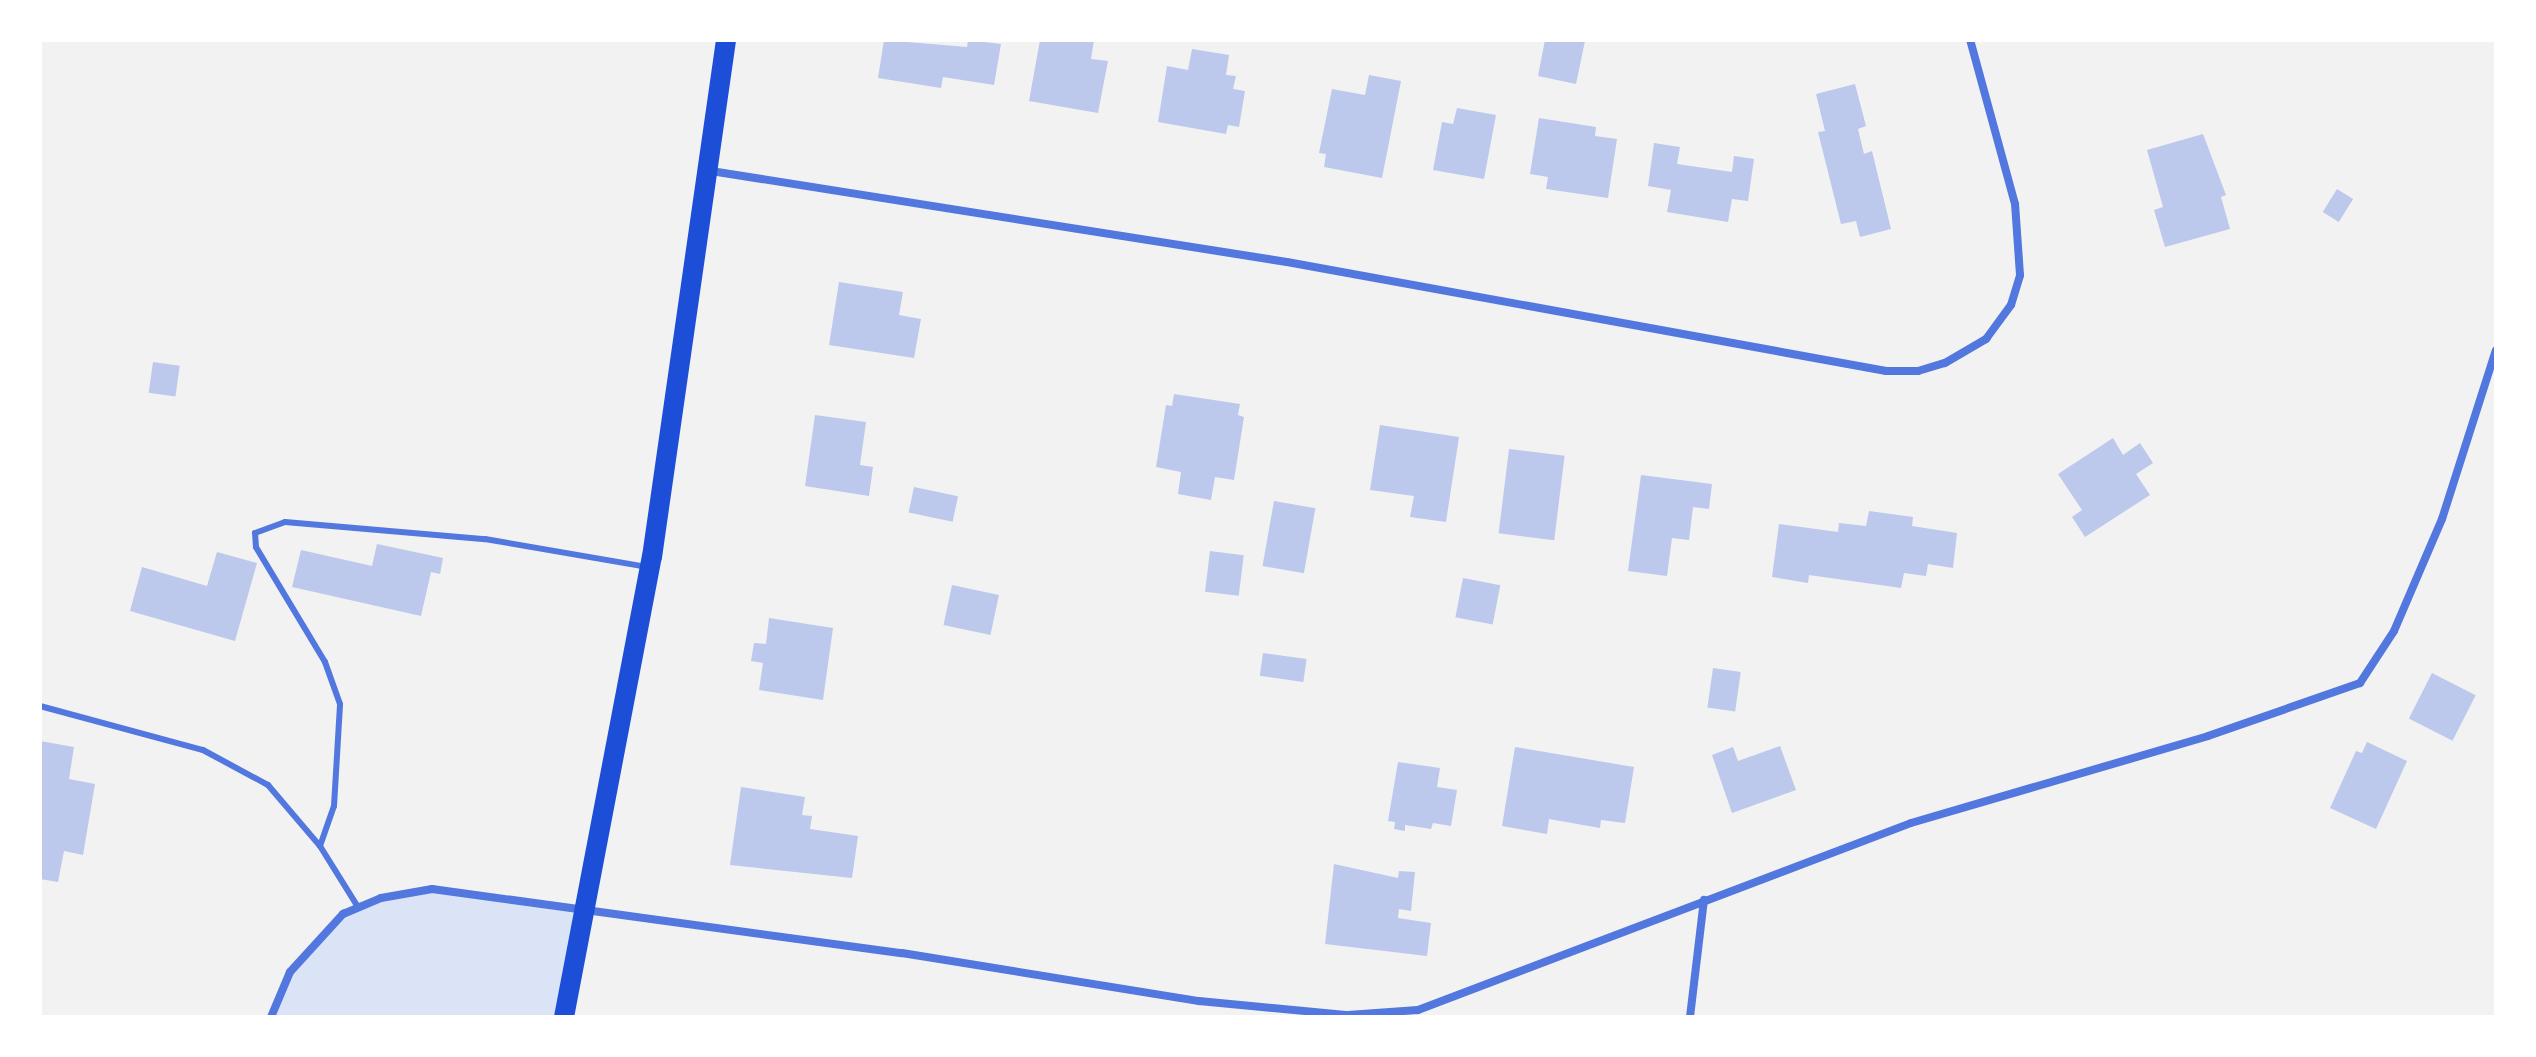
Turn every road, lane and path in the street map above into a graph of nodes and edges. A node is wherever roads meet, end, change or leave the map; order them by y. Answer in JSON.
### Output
{"nodes":[{"id":1,"x":726,"y":40,"type":"edge"},
{"id":2,"x":1970,"y":40,"type":"edge"},
{"id":3,"x":711,"y":171,"type":"junction"},
{"id":4,"x":2496,"y":350,"type":"edge"},
{"id":5,"x":650,"y":568,"type":"junction"},
{"id":6,"x":40,"y":706,"type":"edge"},
{"id":7,"x":320,"y":846,"type":"junction"},
{"id":8,"x":1704,"y":900,"type":"junction"},
{"id":9,"x":358,"y":907,"type":"junction"},
{"id":10,"x":586,"y":912,"type":"junction"},
{"id":11,"x":271,"y":1017,"type":"edge"},
{"id":12,"x":564,"y":1017,"type":"edge"},
{"id":13,"x":1690,"y":1017,"type":"edge"}],
"edges":[{"from":1,"to":3,"type":"main road"},
{"from":2,"to":3,"type":"street"},
{"from":3,"to":5,"type":"main road"},
{"from":4,"to":8,"type":"street"},
{"from":5,"to":7,"type":"lane"},
{"from":5,"to":10,"type":"main road"},
{"from":6,"to":7,"type":"lane"},
{"from":7,"to":9,"type":"lane"},
{"from":8,"to":10,"type":"street"},
{"from":8,"to":13,"type":"street"},
{"from":9,"to":10,"type":"street"},
{"from":9,"to":11,"type":"street"},
{"from":10,"to":12,"type":"main road"}]}
